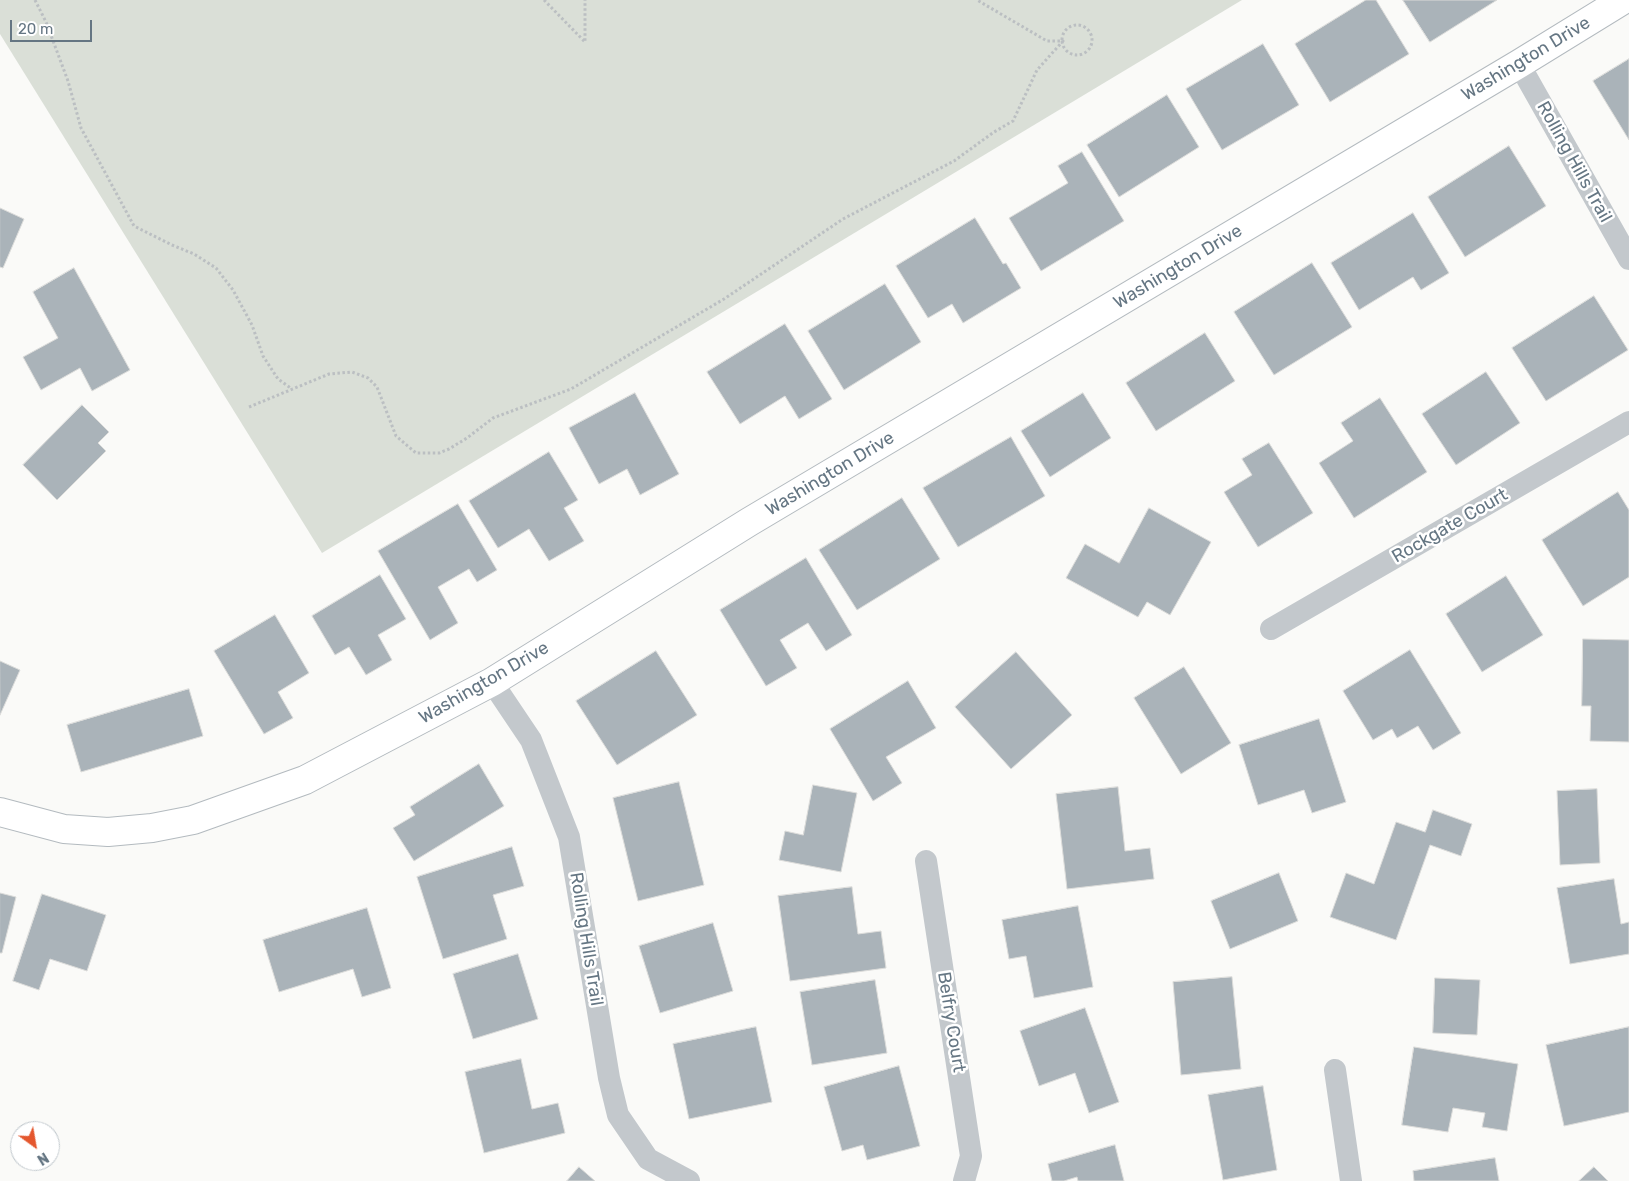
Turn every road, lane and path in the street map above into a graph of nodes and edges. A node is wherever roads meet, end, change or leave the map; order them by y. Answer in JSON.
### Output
{"nodes":[{"id":1,"x":35,"y":0,"type":"edge"},
{"id":2,"x":544,"y":0,"type":"edge"},
{"id":3,"x":585,"y":0,"type":"edge"},
{"id":4,"x":977,"y":0,"type":"edge"},
{"id":5,"x":1623,"y":0,"type":"edge"},
{"id":6,"x":1063,"y":41,"type":"junction"},
{"id":7,"x":1519,"y":64,"type":"junction"},
{"id":8,"x":1629,"y":259,"type":"edge"},
{"id":9,"x":292,"y":390,"type":"junction"},
{"id":10,"x":250,"y":407,"type":"dead end"},
{"id":11,"x":1629,"y":422,"type":"edge"},
{"id":12,"x":1271,"y":629,"type":"dead end"},
{"id":13,"x":492,"y":682,"type":"junction"},
{"id":14,"x":0,"y":812,"type":"edge"},
{"id":15,"x":926,"y":861,"type":"dead end"},
{"id":16,"x":1335,"y":1070,"type":"dead end"},
{"id":17,"x":689,"y":1181,"type":"edge"},
{"id":18,"x":964,"y":1181,"type":"edge"},
{"id":19,"x":1350,"y":1181,"type":"edge"}],
"edges":[{"from":1,"to":9,"type":"path"},
{"from":2,"to":3,"type":"path"},
{"from":4,"to":6,"type":"path"},
{"from":5,"to":7,"type":"street","name":"Washington Drive"},
{"from":6,"to":6,"type":"path"},
{"from":6,"to":9,"type":"path"},
{"from":7,"to":8,"type":"street","name":"Rolling Hills Trail"},
{"from":7,"to":13,"type":"street","name":"Washington Drive"},
{"from":9,"to":10,"type":"path"},
{"from":11,"to":12,"type":"street","name":"Rockgate Court"},
{"from":13,"to":14,"type":"street","name":"Washington Drive"},
{"from":13,"to":17,"type":"street","name":"Rolling Hills Trail"},
{"from":15,"to":18,"type":"street","name":"Belfry Court"},
{"from":16,"to":19,"type":"street"}]}
